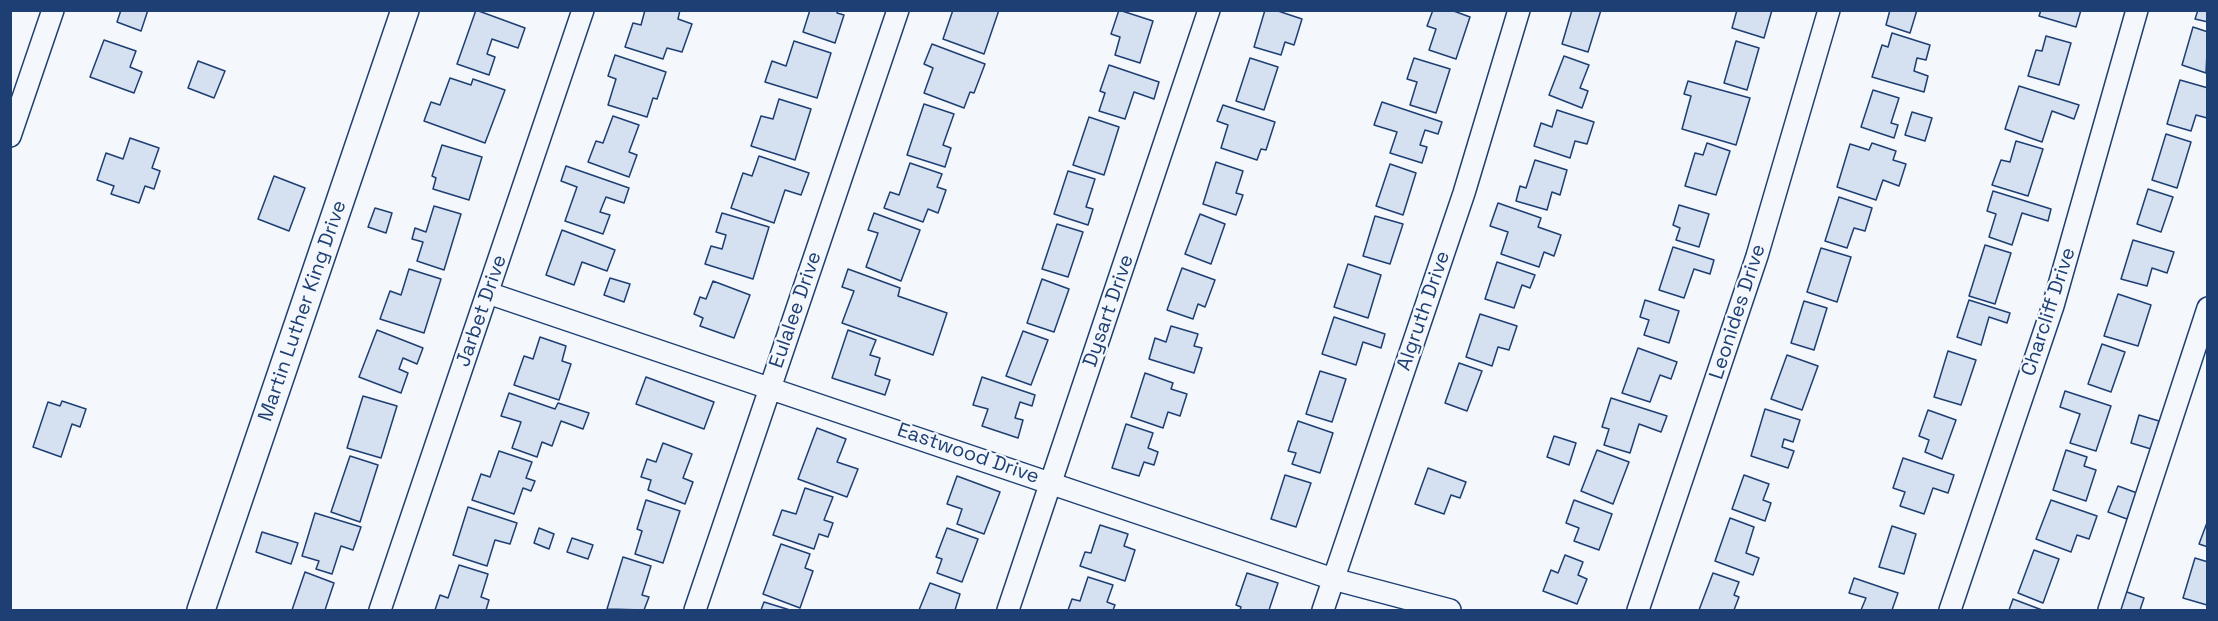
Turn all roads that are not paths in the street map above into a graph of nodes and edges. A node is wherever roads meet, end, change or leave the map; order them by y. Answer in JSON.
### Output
{"nodes":[{"id":1,"x":53,"y":10,"type":"edge"},
{"id":2,"x":405,"y":10,"type":"edge"},
{"id":3,"x":583,"y":10,"type":"edge"},
{"id":4,"x":898,"y":10,"type":"edge"},
{"id":5,"x":1209,"y":10,"type":"edge"},
{"id":6,"x":1519,"y":10,"type":"edge"},
{"id":7,"x":1829,"y":10,"type":"edge"},
{"id":8,"x":2137,"y":10,"type":"edge"},
{"id":9,"x":10,"y":136,"type":"edge"},
{"id":10,"x":488,"y":293,"type":"junction"},
{"id":11,"x":2208,"y":308,"type":"edge"},
{"id":12,"x":770,"y":387,"type":"junction"},
{"id":13,"x":1050,"y":481,"type":"junction"},
{"id":14,"x":1333,"y":579,"type":"junction"},
{"id":15,"x":201,"y":610,"type":"edge"},
{"id":16,"x":380,"y":610,"type":"edge"},
{"id":17,"x":694,"y":610,"type":"edge"},
{"id":18,"x":1008,"y":610,"type":"edge"},
{"id":19,"x":1323,"y":610,"type":"edge"},
{"id":20,"x":1450,"y":610,"type":"edge"},
{"id":21,"x":1638,"y":610,"type":"edge"},
{"id":22,"x":1950,"y":610,"type":"edge"},
{"id":23,"x":2109,"y":610,"type":"edge"}],
"edges":[{"from":1,"to":9,"type":"street"},
{"from":2,"to":15,"type":"main road","name":"Martin Luther King Drive"},
{"from":3,"to":10,"type":"street","name":"Jarbet Drive"},
{"from":4,"to":12,"type":"street","name":"Eulalee Drive"},
{"from":5,"to":13,"type":"street","name":"Dysart Drive"},
{"from":6,"to":14,"type":"street","name":"Algruth Drive"},
{"from":7,"to":21,"type":"street","name":"Leonides Drive"},
{"from":8,"to":22,"type":"street","name":"Charcliff Drive"},
{"from":10,"to":12,"type":"street","name":"Eastwood Drive"},
{"from":10,"to":16,"type":"street","name":"Jarbet Drive"},
{"from":11,"to":23,"type":"street"},
{"from":12,"to":13,"type":"street","name":"Eastwood Drive"},
{"from":12,"to":17,"type":"street","name":"Eulalee Drive"},
{"from":13,"to":14,"type":"street","name":"Eastwood Drive"},
{"from":13,"to":18,"type":"street","name":"Dysart Drive"},
{"from":14,"to":19,"type":"street","name":"Algruth Drive"},
{"from":14,"to":20,"type":"street","name":"Eastwood Drive"}]}
